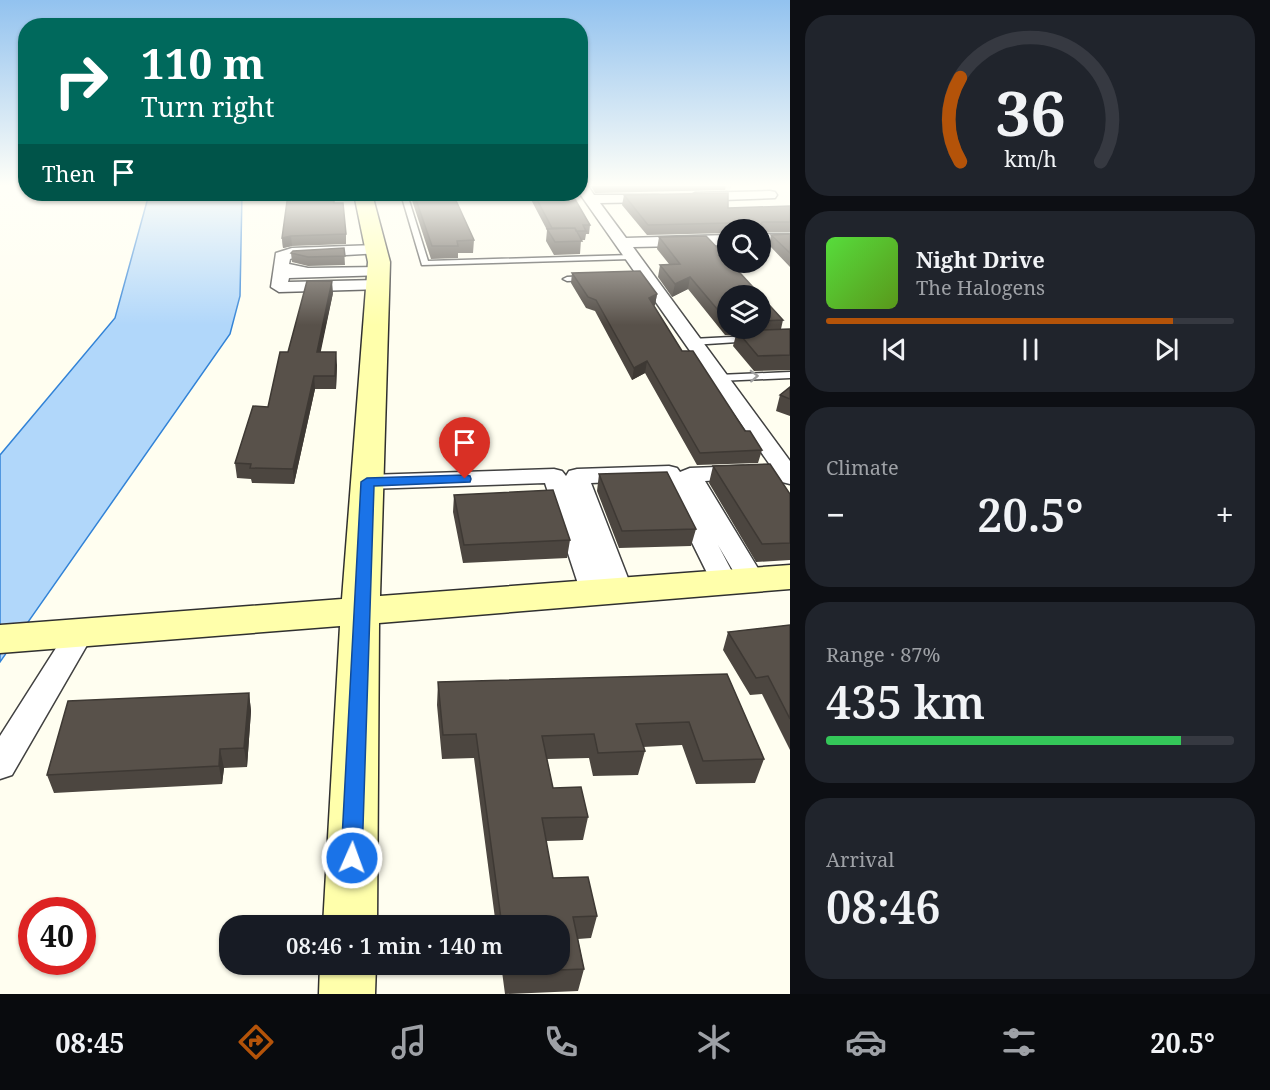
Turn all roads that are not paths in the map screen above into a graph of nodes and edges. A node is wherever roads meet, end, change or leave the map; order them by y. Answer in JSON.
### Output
{"nodes":[{"id":1,"x":371,"y":232,"type":"edge"},
{"id":2,"x":416,"y":232,"type":"edge"},
{"id":3,"x":614,"y":232,"type":"edge"},
{"id":4,"x":790,"y":238,"type":"edge"},
{"id":5,"x":771,"y":239,"type":"edge"},
{"id":6,"x":717,"y":241,"type":"edge"},
{"id":7,"x":626,"y":250,"type":"junction"},
{"id":8,"x":378,"y":269,"type":"junction"},
{"id":9,"x":600,"y":278,"type":"edge"},
{"id":10,"x":567,"y":279,"type":"dead end"},
{"id":11,"x":758,"y":339,"type":"edge"},
{"id":12,"x":692,"y":342,"type":"junction"},
{"id":13,"x":790,"y":375,"type":"edge"},
{"id":14,"x":718,"y":378,"type":"junction"},
{"id":15,"x":785,"y":465,"type":"edge"},
{"id":16,"x":367,"y":482,"type":"junction"},
{"id":17,"x":790,"y":578,"type":"edge"},
{"id":18,"x":738,"y":582,"type":"junction"},
{"id":19,"x":607,"y":592,"type":"junction"},
{"id":20,"x":360,"y":613,"type":"junction"},
{"id":21,"x":80,"y":633,"type":"junction"},
{"id":22,"x":0,"y":639,"type":"edge"},
{"id":23,"x":0,"y":765,"type":"edge"},
{"id":24,"x":350,"y":915,"type":"edge"},
{"id":25,"x":348,"y":975,"type":"edge"},
{"id":26,"x":347,"y":994,"type":"edge"}],
"edges":[{"from":1,"to":8,"type":"street"},
{"from":2,"to":7,"type":"lane"},
{"from":3,"to":7,"type":"street"},
{"from":4,"to":5,"type":"street"},
{"from":6,"to":7,"type":"street"},
{"from":7,"to":12,"type":"street"},
{"from":8,"to":8,"type":"street"},
{"from":8,"to":16,"type":"street"},
{"from":9,"to":10,"type":"lane"},
{"from":11,"to":12,"type":"lane"},
{"from":12,"to":14,"type":"street"},
{"from":14,"to":13,"type":"lane","one_way":true},
{"from":14,"to":15,"type":"street"},
{"from":15,"to":18,"type":"street"},
{"from":16,"to":19,"type":"street"},
{"from":16,"to":20,"type":"street"},
{"from":17,"to":18,"type":"street"},
{"from":18,"to":19,"type":"street"},
{"from":18,"to":19,"type":"street"},
{"from":19,"to":20,"type":"street"},
{"from":20,"to":21,"type":"street"},
{"from":20,"to":24,"type":"street"},
{"from":21,"to":22,"type":"street"},
{"from":21,"to":23,"type":"street"},
{"from":25,"to":26,"type":"street"}]}
